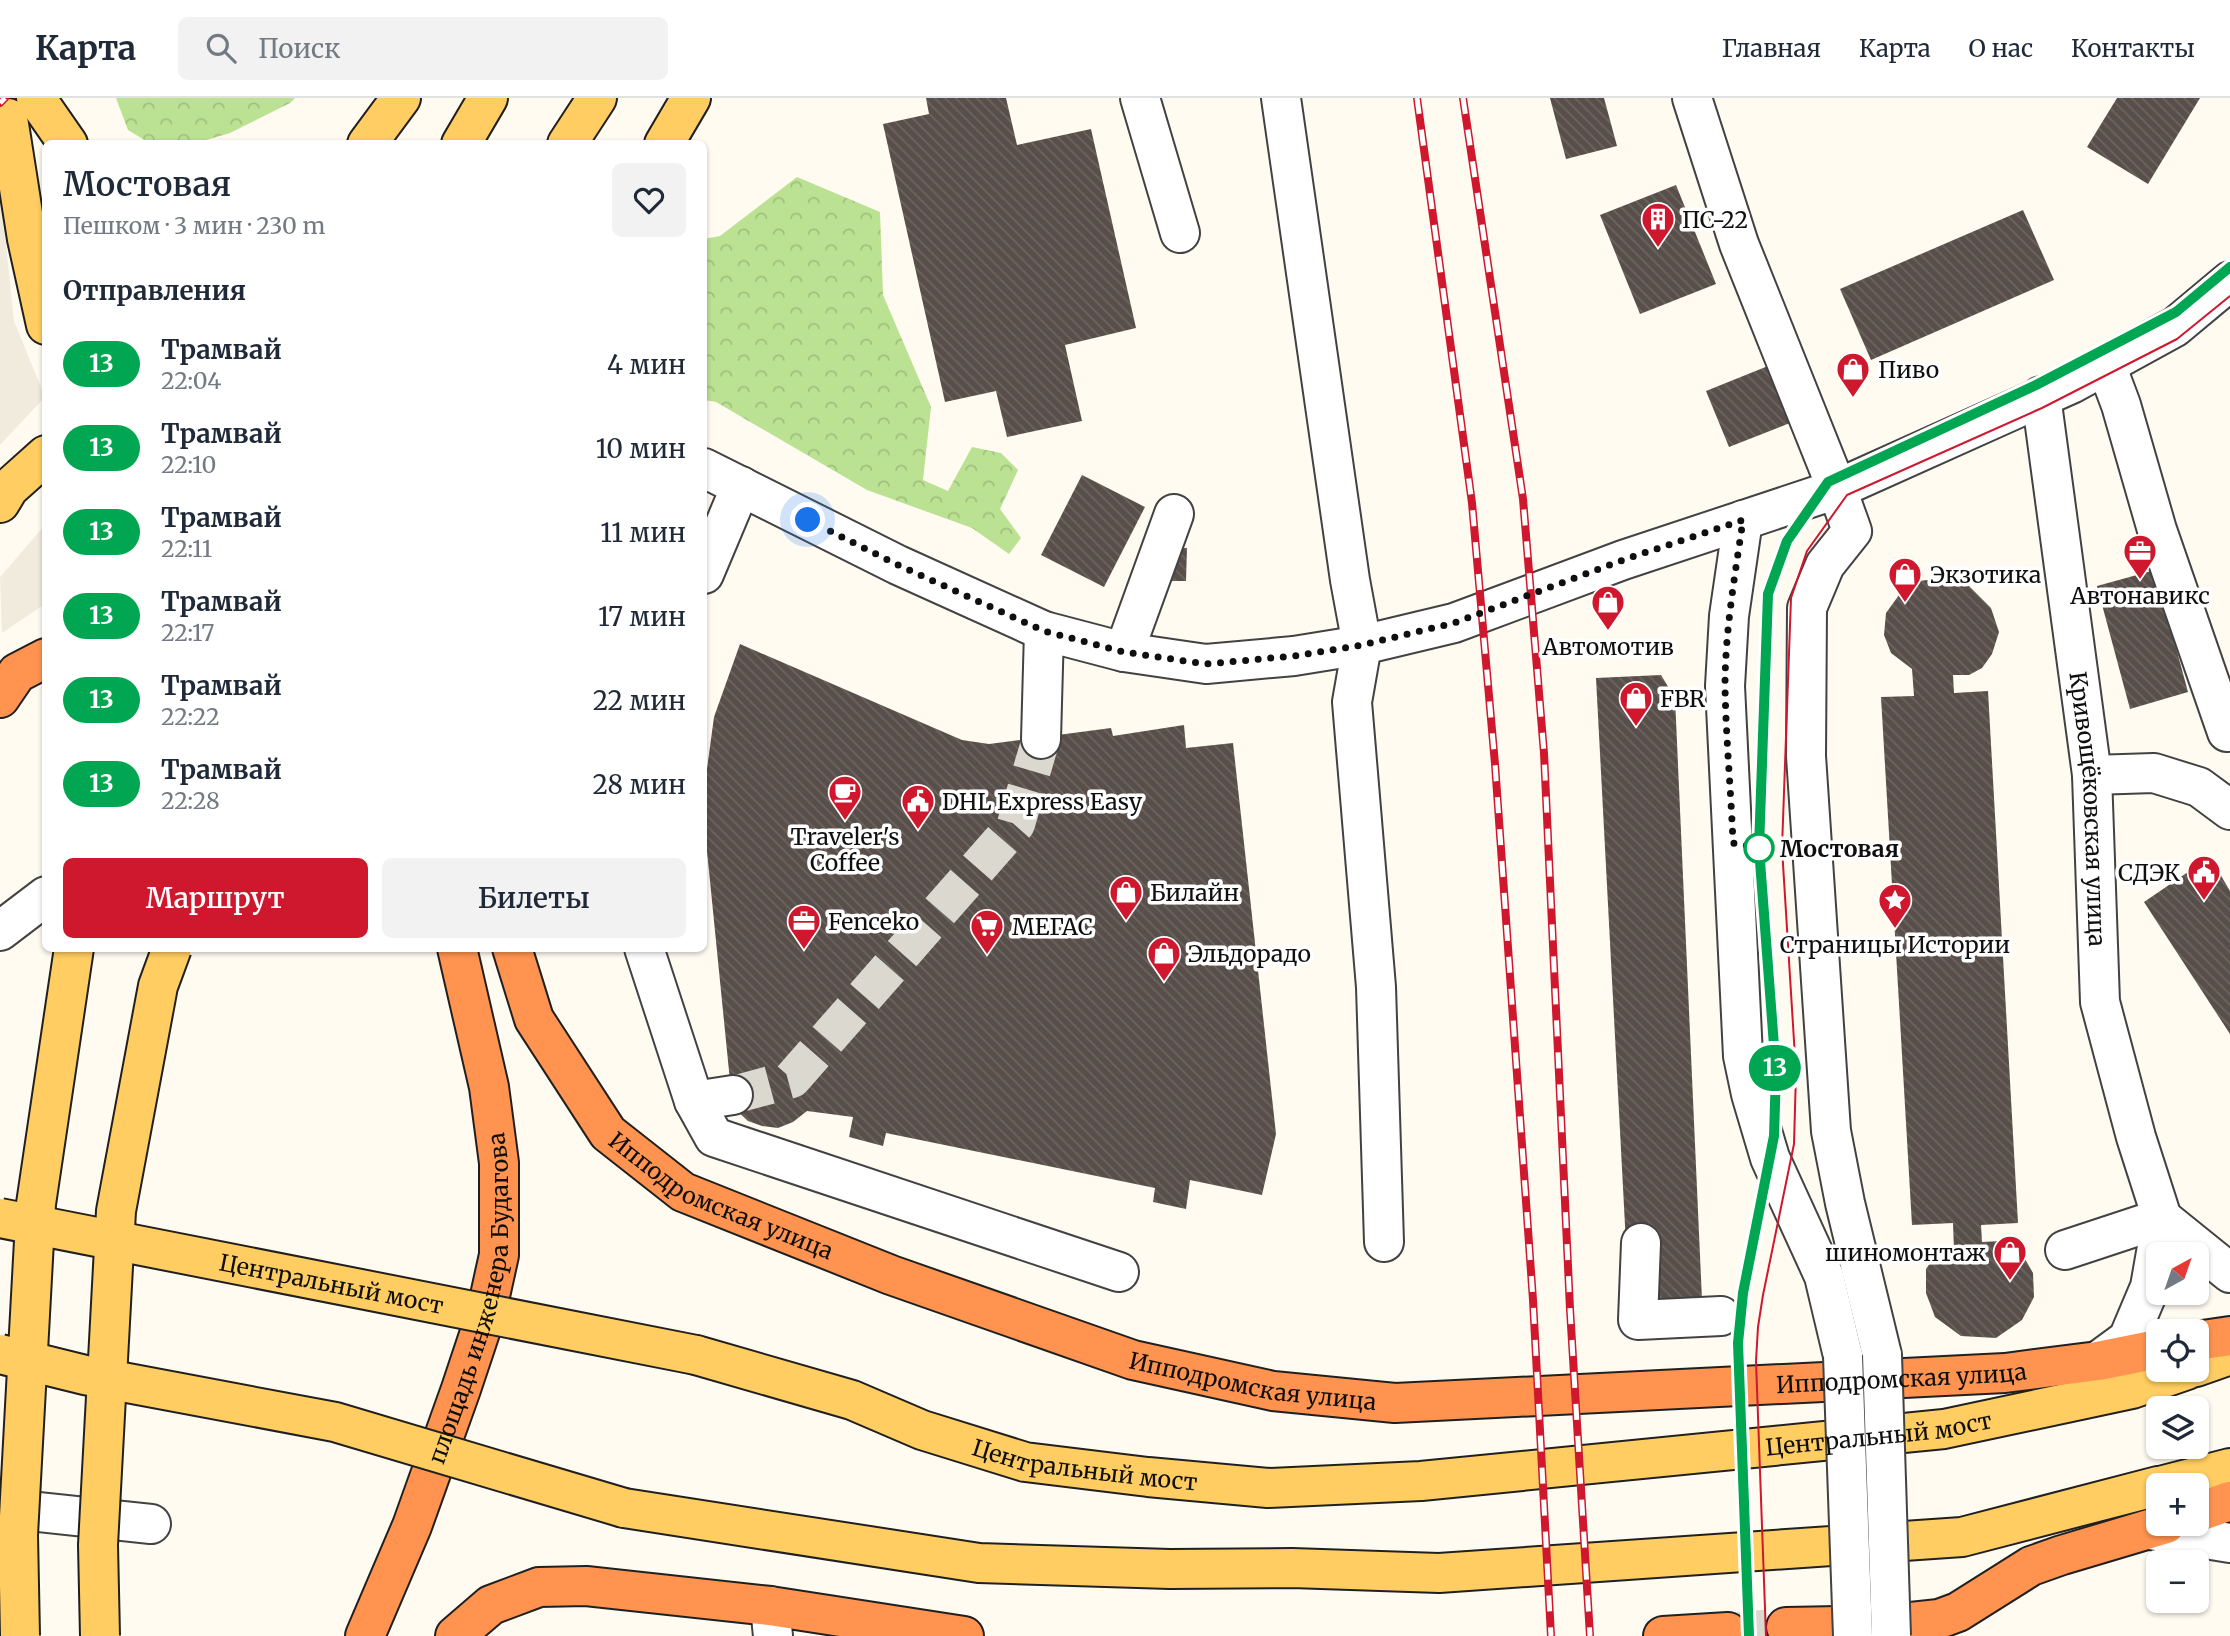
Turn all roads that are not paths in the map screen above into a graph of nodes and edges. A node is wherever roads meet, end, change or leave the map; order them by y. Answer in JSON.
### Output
{"nodes":[{"id":1,"x":401,"y":98,"type":"edge"},
{"id":2,"x":488,"y":98,"type":"edge"},
{"id":3,"x":597,"y":98,"type":"edge"},
{"id":4,"x":691,"y":98,"type":"edge"},
{"id":5,"x":1140,"y":98,"type":"edge"},
{"id":6,"x":1281,"y":98,"type":"edge"},
{"id":7,"x":1692,"y":98,"type":"edge"},
{"id":8,"x":22,"y":108,"type":"edge"},
{"id":9,"x":63,"y":140,"type":"edge"},
{"id":10,"x":370,"y":140,"type":"edge"},
{"id":11,"x":463,"y":140,"type":"edge"},
{"id":12,"x":570,"y":140,"type":"edge"},
{"id":13,"x":666,"y":140,"type":"edge"},
{"id":14,"x":1180,"y":233,"type":"dead end"},
{"id":15,"x":2230,"y":281,"type":"edge"},
{"id":16,"x":42,"y":307,"type":"edge"},
{"id":17,"x":2106,"y":365,"type":"junction"},
{"id":18,"x":2041,"y":396,"type":"junction"},
{"id":19,"x":42,"y":459,"type":"edge"},
{"id":20,"x":707,"y":469,"type":"edge"},
{"id":21,"x":741,"y":486,"type":"junction"},
{"id":22,"x":1837,"y":489,"type":"junction"},
{"id":23,"x":0,"y":503,"type":"edge"},
{"id":24,"x":1174,"y":514,"type":"dead end"},
{"id":25,"x":1743,"y":520,"type":"junction"},
{"id":26,"x":707,"y":567,"type":"edge"},
{"id":27,"x":1044,"y":631,"type":"junction"},
{"id":28,"x":1362,"y":645,"type":"junction"},
{"id":29,"x":1124,"y":652,"type":"junction"},
{"id":30,"x":42,"y":660,"type":"edge"},
{"id":31,"x":0,"y":698,"type":"edge"},
{"id":32,"x":2227,"y":732,"type":"dead end"},
{"id":33,"x":1041,"y":739,"type":"tunnel mouth"},
{"id":34,"x":2092,"y":775,"type":"junction"},
{"id":35,"x":2230,"y":810,"type":"edge"},
{"id":36,"x":42,"y":899,"type":"edge"},
{"id":37,"x":0,"y":931,"type":"edge"},
{"id":38,"x":73,"y":952,"type":"edge"},
{"id":39,"x":171,"y":952,"type":"edge"},
{"id":40,"x":458,"y":952,"type":"edge"},
{"id":41,"x":513,"y":952,"type":"edge"},
{"id":42,"x":645,"y":952,"type":"edge"},
{"id":43,"x":733,"y":1095,"type":"tunnel mouth"},
{"id":44,"x":694,"y":1101,"type":"junction"},
{"id":45,"x":0,"y":1218,"type":"edge"},
{"id":46,"x":2162,"y":1218,"type":"junction"},
{"id":47,"x":1384,"y":1242,"type":"dead end"},
{"id":48,"x":1641,"y":1243,"type":"dead end"},
{"id":49,"x":2065,"y":1250,"type":"dead end"},
{"id":50,"x":1119,"y":1272,"type":"dead end"},
{"id":51,"x":2230,"y":1273,"type":"edge"},
{"id":52,"x":1721,"y":1316,"type":"dead end"},
{"id":53,"x":2230,"y":1336,"type":"edge"},
{"id":54,"x":2209,"y":1339,"type":"edge"},
{"id":55,"x":2146,"y":1351,"type":"edge"},
{"id":56,"x":0,"y":1354,"type":"edge"},
{"id":57,"x":2230,"y":1355,"type":"edge"},
{"id":58,"x":2098,"y":1361,"type":"junction"},
{"id":59,"x":2209,"y":1362,"type":"edge"},
{"id":60,"x":2154,"y":1382,"type":"edge"},
{"id":61,"x":2230,"y":1468,"type":"edge"},
{"id":62,"x":2209,"y":1473,"type":"edge"},
{"id":63,"x":2146,"y":1489,"type":"edge"},
{"id":64,"x":2230,"y":1501,"type":"edge"},
{"id":65,"x":0,"y":1508,"type":"edge"},
{"id":66,"x":2209,"y":1508,"type":"edge"},
{"id":67,"x":151,"y":1524,"type":"dead end"},
{"id":68,"x":2146,"y":1531,"type":"edge"},
{"id":69,"x":2198,"y":1536,"type":"edge"},
{"id":70,"x":2230,"y":1543,"type":"edge"},
{"id":71,"x":772,"y":1621,"type":"edge"},
{"id":72,"x":1786,"y":1627,"type":"tunnel mouth"},
{"id":73,"x":1901,"y":1629,"type":"edge"},
{"id":74,"x":1846,"y":1631,"type":"edge"},
{"id":75,"x":1728,"y":1632,"type":"dead end"},
{"id":76,"x":20,"y":1636,"type":"edge"},
{"id":77,"x":100,"y":1636,"type":"edge"},
{"id":78,"x":365,"y":1636,"type":"edge"},
{"id":79,"x":455,"y":1636,"type":"edge"},
{"id":80,"x":964,"y":1636,"type":"edge"},
{"id":81,"x":1663,"y":1636,"type":"edge"}],
"edges":[{"from":1,"to":10,"type":"main road"},
{"from":2,"to":11,"type":"main road"},
{"from":3,"to":12,"type":"main road"},
{"from":4,"to":13,"type":"main road"},
{"from":5,"to":14,"type":"street"},
{"from":6,"to":28,"type":"street"},
{"from":7,"to":22,"type":"street"},
{"from":8,"to":9,"type":"main road"},
{"from":8,"to":16,"type":"main road"},
{"from":15,"to":17,"type":"street"},
{"from":17,"to":18,"type":"street"},
{"from":17,"to":32,"type":"street"},
{"from":18,"to":22,"type":"street"},
{"from":18,"to":34,"type":"street","name":"Кривощёковская улица"},
{"from":19,"to":23,"type":"main road"},
{"from":20,"to":21,"type":"street"},
{"from":21,"to":26,"type":"street"},
{"from":21,"to":27,"type":"street"},
{"from":22,"to":25,"type":"street"},
{"from":22,"to":73,"type":"street","bridge":true},
{"from":24,"to":29,"type":"street"},
{"from":25,"to":28,"type":"street"},
{"from":25,"to":74,"type":"street","bridge":true},
{"from":27,"to":29,"type":"street"},
{"from":27,"to":33,"type":"street"},
{"from":28,"to":29,"type":"street"},
{"from":28,"to":47,"type":"street"},
{"from":30,"to":31,"type":"highway"},
{"from":34,"to":35,"type":"street"},
{"from":34,"to":46,"type":"street","name":"Кривощёковская улица"},
{"from":36,"to":37,"type":"street"},
{"from":38,"to":76,"type":"main road","bridge":true},
{"from":39,"to":77,"type":"main road","bridge":true},
{"from":40,"to":78,"type":"highway","name":"площадь инженера Будагова"},
{"from":41,"to":58,"type":"highway","name":"Ипподромская улица"},
{"from":42,"to":44,"type":"street"},
{"from":43,"to":44,"type":"street"},
{"from":44,"to":50,"type":"street"},
{"from":45,"to":60,"type":"main road","name":"Центральный мост","bridge":true},
{"from":46,"to":49,"type":"street"},
{"from":46,"to":51,"type":"street"},
{"from":46,"to":58,"type":"street"},
{"from":48,"to":52,"type":"street"},
{"from":53,"to":54,"type":"highway"},
{"from":55,"to":58,"type":"highway","name":"Ипподромская улица"},
{"from":56,"to":63,"type":"main road","bridge":true},
{"from":57,"to":59,"type":"main road"},
{"from":61,"to":62,"type":"main road"},
{"from":64,"to":66,"type":"highway"},
{"from":65,"to":67,"type":"street"},
{"from":68,"to":73,"type":"highway"},
{"from":69,"to":70,"type":"street"},
{"from":71,"to":79,"type":"highway"},
{"from":71,"to":80,"type":"highway"},
{"from":72,"to":74,"type":"highway"},
{"from":75,"to":81,"type":"highway"}]}
